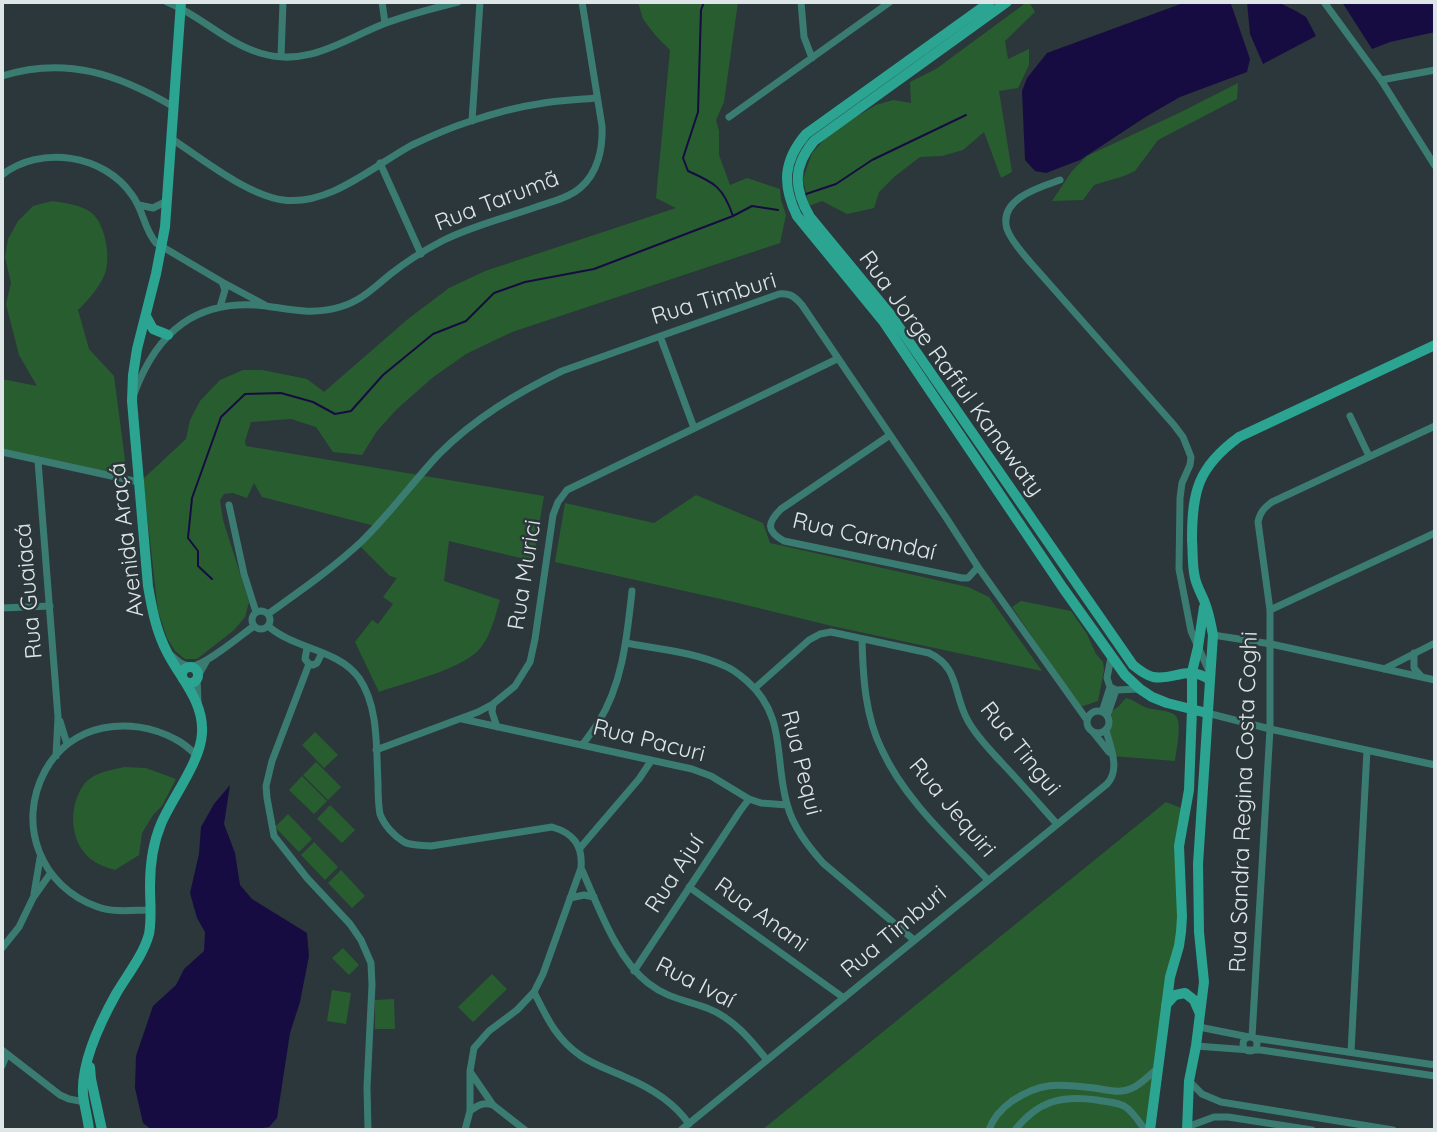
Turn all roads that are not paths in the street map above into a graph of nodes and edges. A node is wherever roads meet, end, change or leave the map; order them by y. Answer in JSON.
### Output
{"nodes":[{"id":1,"x":167,"y":2,"type":"edge"},
{"id":2,"x":283,"y":2,"type":"edge"},
{"id":3,"x":382,"y":2,"type":"edge"},
{"id":4,"x":458,"y":2,"type":"edge"},
{"id":5,"x":480,"y":2,"type":"edge"},
{"id":6,"x":582,"y":2,"type":"edge"},
{"id":7,"x":801,"y":2,"type":"edge"},
{"id":8,"x":890,"y":2,"type":"edge"},
{"id":9,"x":990,"y":2,"type":"edge"},
{"id":10,"x":1007,"y":2,"type":"edge"},
{"id":11,"x":1324,"y":2,"type":"edge"},
{"id":12,"x":181,"y":5,"type":"edge"},
{"id":13,"x":385,"y":23,"type":"junction"},
{"id":14,"x":281,"y":56,"type":"junction"},
{"id":15,"x":812,"y":58,"type":"junction"},
{"id":16,"x":1435,"y":71,"type":"edge"},
{"id":17,"x":2,"y":76,"type":"edge"},
{"id":18,"x":1381,"y":80,"type":"junction"},
{"id":19,"x":597,"y":98,"type":"junction"},
{"id":20,"x":174,"y":107,"type":"junction"},
{"id":21,"x":729,"y":117,"type":"dead end"},
{"id":22,"x":472,"y":121,"type":"junction"},
{"id":23,"x":172,"y":139,"type":"junction"},
{"id":24,"x":380,"y":163,"type":"junction"},
{"id":25,"x":1435,"y":166,"type":"edge"},
{"id":26,"x":2,"y":175,"type":"edge"},
{"id":27,"x":1060,"y":180,"type":"dead end"},
{"id":28,"x":167,"y":201,"type":"junction"},
{"id":29,"x":139,"y":205,"type":"junction"},
{"id":30,"x":162,"y":247,"type":"junction"},
{"id":31,"x":421,"y":254,"type":"junction"},
{"id":32,"x":222,"y":282,"type":"junction"},
{"id":33,"x":220,"y":307,"type":"junction"},
{"id":34,"x":269,"y":307,"type":"junction"},
{"id":35,"x":146,"y":316,"type":"junction"},
{"id":36,"x":168,"y":335,"type":"junction"},
{"id":37,"x":660,"y":336,"type":"junction"},
{"id":38,"x":1435,"y":345,"type":"edge"},
{"id":39,"x":837,"y":359,"type":"junction"},
{"id":40,"x":132,"y":401,"type":"junction"},
{"id":41,"x":1350,"y":416,"type":"dead end"},
{"id":42,"x":1435,"y":426,"type":"edge"},
{"id":43,"x":694,"y":428,"type":"junction"},
{"id":44,"x":890,"y":435,"type":"junction"},
{"id":45,"x":2,"y":452,"type":"edge"},
{"id":46,"x":1369,"y":456,"type":"junction"},
{"id":47,"x":38,"y":461,"type":"junction"},
{"id":48,"x":139,"y":482,"type":"junction"},
{"id":49,"x":229,"y":505,"type":"dead end"},
{"id":50,"x":1435,"y":533,"type":"edge"},
{"id":51,"x":978,"y":567,"type":"junction"},
{"id":52,"x":632,"y":591,"type":"dead end"},
{"id":53,"x":1205,"y":603,"type":"junction"},
{"id":54,"x":50,"y":606,"type":"junction"},
{"id":55,"x":2,"y":608,"type":"edge"},
{"id":56,"x":1270,"y":610,"type":"junction"},
{"id":57,"x":256,"y":612,"type":"junction"},
{"id":58,"x":268,"y":614,"type":"junction"},
{"id":59,"x":1102,"y":622,"type":"junction"},
{"id":60,"x":254,"y":626,"type":"junction"},
{"id":61,"x":268,"y":626,"type":"junction"},
{"id":62,"x":1092,"y":629,"type":"junction"},
{"id":63,"x":1213,"y":635,"type":"junction"},
{"id":64,"x":862,"y":639,"type":"junction"},
{"id":65,"x":626,"y":643,"type":"junction"},
{"id":66,"x":1435,"y":643,"type":"edge"},
{"id":67,"x":1271,"y":644,"type":"junction"},
{"id":68,"x":1198,"y":647,"type":"junction"},
{"id":69,"x":307,"y":648,"type":"junction"},
{"id":70,"x":167,"y":652,"type":"junction"},
{"id":71,"x":321,"y":653,"type":"junction"},
{"id":72,"x":1414,"y":653,"type":"junction"},
{"id":73,"x":1111,"y":657,"type":"junction"},
{"id":74,"x":207,"y":660,"type":"junction"},
{"id":75,"x":309,"y":664,"type":"junction"},
{"id":76,"x":190,"y":667,"type":"junction"},
{"id":77,"x":1383,"y":669,"type":"junction"},
{"id":78,"x":1192,"y":672,"type":"junction"},
{"id":79,"x":1210,"y":676,"type":"junction"},
{"id":80,"x":1422,"y":677,"type":"junction"},
{"id":81,"x":197,"y":678,"type":"junction"},
{"id":82,"x":183,"y":679,"type":"junction"},
{"id":83,"x":1435,"y":680,"type":"edge"},
{"id":84,"x":755,"y":688,"type":"junction"},
{"id":85,"x":1113,"y":689,"type":"junction"},
{"id":86,"x":1140,"y":689,"type":"junction"},
{"id":87,"x":493,"y":704,"type":"junction"},
{"id":88,"x":198,"y":707,"type":"junction"},
{"id":89,"x":1192,"y":710,"type":"junction"},
{"id":90,"x":1207,"y":713,"type":"junction"},
{"id":91,"x":1104,"y":714,"type":"junction"},
{"id":92,"x":58,"y":717,"type":"junction"},
{"id":93,"x":462,"y":719,"type":"junction"},
{"id":94,"x":1087,"y":720,"type":"junction"},
{"id":95,"x":496,"y":727,"type":"junction"},
{"id":96,"x":1270,"y":729,"type":"junction"},
{"id":97,"x":1106,"y":730,"type":"junction"},
{"id":98,"x":1093,"y":732,"type":"junction"},
{"id":99,"x":67,"y":744,"type":"junction"},
{"id":100,"x":582,"y":745,"type":"junction"},
{"id":101,"x":376,"y":750,"type":"junction"},
{"id":102,"x":1367,"y":750,"type":"junction"},
{"id":103,"x":197,"y":755,"type":"junction"},
{"id":104,"x":56,"y":756,"type":"junction"},
{"id":105,"x":1112,"y":756,"type":"junction"},
{"id":106,"x":651,"y":761,"type":"junction"},
{"id":107,"x":1435,"y":765,"type":"edge"},
{"id":108,"x":750,"y":799,"type":"junction"},
{"id":109,"x":787,"y":805,"type":"junction"},
{"id":110,"x":1057,"y":824,"type":"junction"},
{"id":111,"x":580,"y":848,"type":"junction"},
{"id":112,"x":40,"y":858,"type":"junction"},
{"id":113,"x":581,"y":868,"type":"junction"},
{"id":114,"x":50,"y":874,"type":"junction"},
{"id":115,"x":988,"y":880,"type":"junction"},
{"id":116,"x":689,"y":887,"type":"junction"},
{"id":117,"x":594,"y":897,"type":"junction"},
{"id":118,"x":33,"y":898,"type":"junction"},
{"id":119,"x":570,"y":898,"type":"junction"},
{"id":120,"x":151,"y":910,"type":"junction"},
{"id":121,"x":914,"y":940,"type":"junction"},
{"id":122,"x":2,"y":948,"type":"edge"},
{"id":123,"x":635,"y":971,"type":"junction"},
{"id":124,"x":534,"y":992,"type":"junction"},
{"id":125,"x":844,"y":999,"type":"junction"},
{"id":126,"x":1165,"y":1008,"type":"junction"},
{"id":127,"x":1200,"y":1014,"type":"junction"},
{"id":128,"x":1199,"y":1027,"type":"junction"},
{"id":129,"x":1252,"y":1037,"type":"junction"},
{"id":130,"x":94,"y":1042,"type":"junction"},
{"id":131,"x":1196,"y":1046,"type":"junction"},
{"id":132,"x":1251,"y":1050,"type":"junction"},
{"id":133,"x":5,"y":1052,"type":"edge"},
{"id":134,"x":1351,"y":1052,"type":"junction"},
{"id":135,"x":767,"y":1060,"type":"junction"},
{"id":136,"x":1344,"y":1061,"type":"junction"},
{"id":137,"x":1354,"y":1063,"type":"junction"},
{"id":138,"x":1435,"y":1065,"type":"edge"},
{"id":139,"x":2,"y":1066,"type":"edge"},
{"id":140,"x":1157,"y":1069,"type":"junction"},
{"id":141,"x":470,"y":1071,"type":"junction"},
{"id":142,"x":1435,"y":1076,"type":"edge"},
{"id":143,"x":1189,"y":1081,"type":"junction"},
{"id":144,"x":1056,"y":1084,"type":"junction"},
{"id":145,"x":1038,"y":1094,"type":"junction"},
{"id":146,"x":1058,"y":1101,"type":"junction"},
{"id":147,"x":85,"y":1102,"type":"junction"},
{"id":148,"x":98,"y":1105,"type":"junction"},
{"id":149,"x":494,"y":1105,"type":"junction"},
{"id":150,"x":1038,"y":1107,"type":"junction"},
{"id":151,"x":470,"y":1111,"type":"junction"},
{"id":152,"x":689,"y":1124,"type":"junction"},
{"id":153,"x":1187,"y":1128,"type":"edge"},
{"id":154,"x":103,"y":1129,"type":"edge"},
{"id":155,"x":89,"y":1130,"type":"edge"},
{"id":156,"x":368,"y":1130,"type":"edge"},
{"id":157,"x":465,"y":1130,"type":"edge"},
{"id":158,"x":525,"y":1130,"type":"edge"},
{"id":159,"x":681,"y":1130,"type":"edge"},
{"id":160,"x":989,"y":1130,"type":"edge"},
{"id":161,"x":1015,"y":1130,"type":"edge"},
{"id":162,"x":1148,"y":1130,"type":"edge"},
{"id":163,"x":1312,"y":1130,"type":"edge"},
{"id":164,"x":1394,"y":1130,"type":"edge"}],
"edges":[{"from":1,"to":12,"type":"street"},
{"from":2,"to":14,"type":"street"},
{"from":3,"to":13,"type":"street"},
{"from":4,"to":13,"type":"street"},
{"from":5,"to":22,"type":"street"},
{"from":6,"to":19,"type":"street","name":"Rua Tarumã"},
{"from":7,"to":15,"type":"street"},
{"from":8,"to":15,"type":"street"},
{"from":9,"to":62,"type":"main road","name":"Rua Jorge Rafful Kanawaty"},
{"from":10,"to":59,"type":"main road","name":"Rua Jorge Rafful Kanawaty"},
{"from":11,"to":18,"type":"street"},
{"from":12,"to":14,"type":"street"},
{"from":12,"to":20,"type":"main road","name":"Avenida Araçá"},
{"from":13,"to":14,"type":"street"},
{"from":15,"to":21,"type":"street"},
{"from":16,"to":18,"type":"street"},
{"from":17,"to":20,"type":"street"},
{"from":18,"to":25,"type":"street"},
{"from":19,"to":22,"type":"street"},
{"from":19,"to":31,"type":"street","name":"Rua Tarumã"},
{"from":20,"to":23,"type":"main road","name":"Avenida Araçá"},
{"from":22,"to":24,"type":"street"},
{"from":23,"to":24,"type":"street"},
{"from":23,"to":28,"type":"main road","name":"Avenida Araçá"},
{"from":24,"to":31,"type":"street"},
{"from":26,"to":29,"type":"street"},
{"from":27,"to":68,"type":"street"},
{"from":28,"to":29,"type":"street"},
{"from":28,"to":30,"type":"main road","name":"Avenida Araçá"},
{"from":29,"to":30,"type":"street"},
{"from":30,"to":32,"type":"street"},
{"from":30,"to":35,"type":"main road","name":"Avenida Araçá"},
{"from":31,"to":34,"type":"street","name":"Rua Tarumã"},
{"from":32,"to":33,"type":"street"},
{"from":32,"to":34,"type":"street"},
{"from":33,"to":34,"type":"street","name":"Rua Tarumã"},
{"from":33,"to":36,"type":"street","name":"Rua Tarumã"},
{"from":35,"to":36,"type":"main road"},
{"from":35,"to":40,"type":"main road","name":"Avenida Araçá"},
{"from":36,"to":40,"type":"street","name":"Rua Tarumã"},
{"from":37,"to":39,"type":"street","name":"Rua Timburi"},
{"from":37,"to":43,"type":"street"},
{"from":37,"to":58,"type":"street","name":"Rua Timburi"},
{"from":38,"to":53,"type":"main road"},
{"from":39,"to":43,"type":"street","name":"Rua Murici"},
{"from":39,"to":44,"type":"street","name":"Rua Timburi"},
{"from":40,"to":48,"type":"main road","name":"Avenida Araçá"},
{"from":41,"to":46,"type":"street"},
{"from":42,"to":46,"type":"street","name":"Rua Sandra Regina Costa Coghi"},
{"from":43,"to":87,"type":"street","name":"Rua Murici"},
{"from":44,"to":51,"type":"street","name":"Rua Timburi"},
{"from":44,"to":51,"type":"street","name":"Rua Carandaí"},
{"from":45,"to":47,"type":"street"},
{"from":46,"to":56,"type":"street","name":"Rua Sandra Regina Costa Coghi"},
{"from":47,"to":48,"type":"street"},
{"from":47,"to":54,"type":"street","name":"Rua Guaiacá"},
{"from":48,"to":70,"type":"main road","name":"Avenida Araçá"},
{"from":49,"to":57,"type":"street"},
{"from":50,"to":56,"type":"street"},
{"from":51,"to":94,"type":"street","name":"Rua Timburi"},
{"from":52,"to":65,"type":"street"},
{"from":53,"to":63,"type":"main road"},
{"from":53,"to":68,"type":"main road"},
{"from":54,"to":55,"type":"street"},
{"from":54,"to":92,"type":"street","name":"Rua Guaiacá"},
{"from":56,"to":67,"type":"street","name":"Rua Sandra Regina Costa Coghi"},
{"from":57,"to":58,"type":"street"},
{"from":57,"to":60,"type":"street"},
{"from":58,"to":61,"type":"street"},
{"from":59,"to":62,"type":"main road"},
{"from":59,"to":78,"type":"main road","name":"Rua Jorge Rafful Kanawaty"},
{"from":60,"to":61,"type":"street"},
{"from":60,"to":74,"type":"street"},
{"from":61,"to":69,"type":"street"},
{"from":62,"to":73,"type":"main road","name":"Rua Jorge Rafful Kanawaty"},
{"from":63,"to":67,"type":"street"},
{"from":63,"to":79,"type":"main road"},
{"from":64,"to":84,"type":"street","name":"Rua Tingui"},
{"from":64,"to":110,"type":"street","name":"Rua Tingui"},
{"from":64,"to":115,"type":"street","name":"Rua Jequiri"},
{"from":65,"to":84,"type":"street","name":"Rua Pequi"},
{"from":65,"to":100,"type":"street"},
{"from":66,"to":72,"type":"street"},
{"from":67,"to":77,"type":"street"},
{"from":67,"to":96,"type":"street","name":"Rua Sandra Regina Costa Coghi"},
{"from":68,"to":78,"type":"main road"},
{"from":68,"to":79,"type":"street"},
{"from":69,"to":71,"type":"street"},
{"from":69,"to":75,"type":"street"},
{"from":70,"to":76,"type":"street"},
{"from":70,"to":82,"type":"main road","name":"Avenida Araçá"},
{"from":71,"to":75,"type":"street"},
{"from":71,"to":101,"type":"street"},
{"from":72,"to":77,"type":"street"},
{"from":72,"to":80,"type":"street"},
{"from":73,"to":85,"type":"street"},
{"from":73,"to":86,"type":"main road","name":"Rua Jorge Rafful Kanawaty"},
{"from":74,"to":76,"type":"street"},
{"from":74,"to":81,"type":"street"},
{"from":75,"to":156,"type":"street"},
{"from":76,"to":81,"type":"main road"},
{"from":76,"to":82,"type":"main road"},
{"from":77,"to":80,"type":"street"},
{"from":78,"to":79,"type":"main road"},
{"from":78,"to":89,"type":"main road"},
{"from":79,"to":90,"type":"main road"},
{"from":80,"to":83,"type":"street"},
{"from":81,"to":82,"type":"main road"},
{"from":81,"to":88,"type":"street"},
{"from":82,"to":88,"type":"main road","name":"Avenida Araçá"},
{"from":84,"to":109,"type":"street","name":"Rua Pequi"},
{"from":85,"to":86,"type":"street","name":"Rua Jorge Rafful Kanawaty"},
{"from":85,"to":91,"type":"street"},
{"from":86,"to":89,"type":"main road","name":"Rua Jorge Rafful Kanawaty"},
{"from":87,"to":93,"type":"street","name":"Rua Murici"},
{"from":87,"to":95,"type":"street"},
{"from":88,"to":103,"type":"main road","name":"Avenida Araçá"},
{"from":89,"to":90,"type":"main road","name":"Rua Jorge Rafful Kanawaty"},
{"from":89,"to":126,"type":"main road"},
{"from":90,"to":96,"type":"street"},
{"from":90,"to":127,"type":"main road"},
{"from":91,"to":94,"type":"street"},
{"from":91,"to":97,"type":"street"},
{"from":92,"to":99,"type":"street","name":"Rua Guaiacá"},
{"from":92,"to":104,"type":"street","name":"Rua Guaiacá"},
{"from":93,"to":95,"type":"street","name":"Rua Pacuri"},
{"from":93,"to":101,"type":"street","name":"Rua Murici"},
{"from":94,"to":98,"type":"street"},
{"from":95,"to":100,"type":"street","name":"Rua Pacuri"},
{"from":96,"to":102,"type":"street"},
{"from":96,"to":129,"type":"street","name":"Rua Sandra Regina Costa Coghi"},
{"from":97,"to":98,"type":"street"},
{"from":97,"to":105,"type":"street","name":"Rua Timburi"},
{"from":98,"to":105,"type":"street"},
{"from":99,"to":103,"type":"street"},
{"from":99,"to":104,"type":"street"},
{"from":100,"to":106,"type":"street","name":"Rua Pacuri"},
{"from":101,"to":111,"type":"street"},
{"from":102,"to":107,"type":"street"},
{"from":102,"to":134,"type":"street"},
{"from":103,"to":120,"type":"main road","name":"Avenida Araçá"},
{"from":104,"to":112,"type":"street"},
{"from":105,"to":110,"type":"street","name":"Rua Timburi"},
{"from":106,"to":108,"type":"street","name":"Rua Pacuri"},
{"from":106,"to":111,"type":"street"},
{"from":108,"to":109,"type":"street","name":"Rua Pacuri"},
{"from":108,"to":116,"type":"street","name":"Rua Ajuí"},
{"from":109,"to":121,"type":"street","name":"Rua Pequi"},
{"from":110,"to":115,"type":"street","name":"Rua Timburi"},
{"from":111,"to":113,"type":"street"},
{"from":112,"to":114,"type":"street"},
{"from":112,"to":118,"type":"street"},
{"from":113,"to":117,"type":"street","name":"Rua Ivaí"},
{"from":113,"to":119,"type":"street"},
{"from":114,"to":118,"type":"street"},
{"from":114,"to":120,"type":"street"},
{"from":115,"to":121,"type":"street","name":"Rua Timburi"},
{"from":116,"to":123,"type":"street","name":"Rua Ajuí"},
{"from":116,"to":125,"type":"street","name":"Rua Anani"},
{"from":117,"to":119,"type":"street"},
{"from":117,"to":123,"type":"street","name":"Rua Ivaí"},
{"from":118,"to":122,"type":"street"},
{"from":119,"to":124,"type":"street"},
{"from":120,"to":130,"type":"main road","name":"Avenida Araçá"},
{"from":121,"to":125,"type":"street","name":"Rua Timburi"},
{"from":123,"to":135,"type":"street","name":"Rua Ivaí"},
{"from":124,"to":141,"type":"street"},
{"from":124,"to":152,"type":"street"},
{"from":125,"to":135,"type":"street","name":"Rua Timburi"},
{"from":126,"to":127,"type":"main road"},
{"from":126,"to":140,"type":"main road"},
{"from":127,"to":128,"type":"main road"},
{"from":128,"to":129,"type":"street"},
{"from":128,"to":131,"type":"main road"},
{"from":129,"to":132,"type":"street","name":"Rua Sandra Regina Costa Coghi"},
{"from":129,"to":134,"type":"street"},
{"from":130,"to":147,"type":"main road","name":"Avenida Araçá"},
{"from":130,"to":148,"type":"main road","name":"Avenida Araçá"},
{"from":131,"to":132,"type":"street"},
{"from":131,"to":143,"type":"main road"},
{"from":132,"to":136,"type":"street"},
{"from":133,"to":139,"type":"street"},
{"from":133,"to":147,"type":"street"},
{"from":134,"to":136,"type":"street"},
{"from":134,"to":137,"type":"street"},
{"from":134,"to":138,"type":"street"},
{"from":135,"to":152,"type":"street","name":"Rua Timburi"},
{"from":136,"to":137,"type":"street"},
{"from":137,"to":142,"type":"street"},
{"from":140,"to":144,"type":"street"},
{"from":140,"to":162,"type":"main road"},
{"from":141,"to":149,"type":"street"},
{"from":141,"to":151,"type":"street"},
{"from":143,"to":153,"type":"main road"},
{"from":143,"to":164,"type":"street"},
{"from":144,"to":145,"type":"street"},
{"from":144,"to":146,"type":"street"},
{"from":145,"to":150,"type":"street"},
{"from":145,"to":160,"type":"street"},
{"from":146,"to":150,"type":"street"},
{"from":146,"to":162,"type":"street"},
{"from":147,"to":148,"type":"main road"},
{"from":147,"to":155,"type":"main road","name":"Avenida Araçá"},
{"from":148,"to":154,"type":"main road","name":"Avenida Araçá"},
{"from":149,"to":151,"type":"street"},
{"from":149,"to":158,"type":"street"},
{"from":150,"to":161,"type":"street"},
{"from":151,"to":157,"type":"street"},
{"from":152,"to":159,"type":"street","name":"Rua Timburi"},
{"from":153,"to":163,"type":"street"}]}
